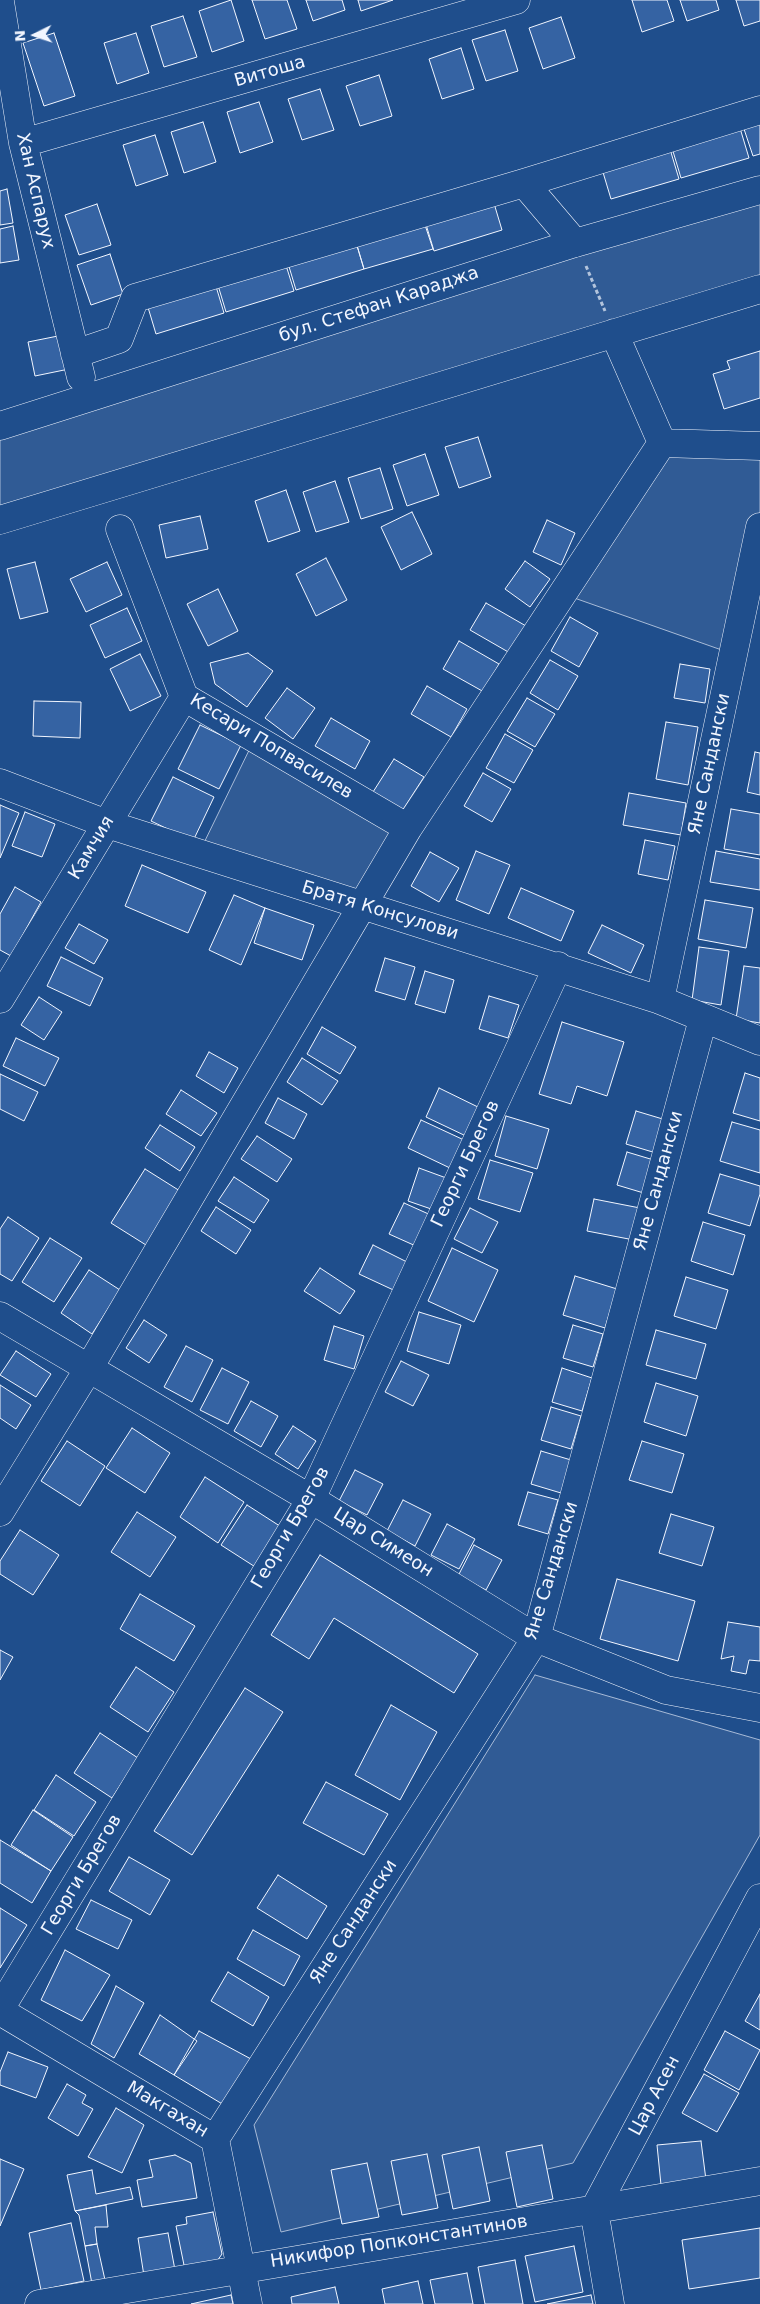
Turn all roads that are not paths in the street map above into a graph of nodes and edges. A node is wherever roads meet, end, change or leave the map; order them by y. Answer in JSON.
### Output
{"nodes":[{"id":1,"x":516,"y":0,"type":"edge"},
{"id":2,"x":0,"y":2,"type":"edge"},
{"id":3,"x":760,"y":110,"type":"edge"},
{"id":4,"x":23,"y":144,"type":"junction"},
{"id":5,"x":524,"y":183,"type":"junction"},
{"id":6,"x":760,"y":190,"type":"edge"},
{"id":7,"x":576,"y":242,"type":"junction"},
{"id":8,"x":760,"y":289,"type":"edge"},
{"id":9,"x":614,"y":333,"type":"junction"},
{"id":10,"x":0,"y":426,"type":"edge"},
{"id":11,"x":662,"y":443,"type":"junction"},
{"id":12,"x":760,"y":446,"type":"edge"},
{"id":13,"x":0,"y":520,"type":"edge"},
{"id":14,"x":760,"y":527,"type":"edge"},
{"id":15,"x":120,"y":529,"type":"dead end"},
{"id":16,"x":184,"y":697,"type":"junction"},
{"id":17,"x":0,"y":783,"type":"edge"},
{"id":18,"x":107,"y":824,"type":"junction"},
{"id":19,"x":408,"y":828,"type":"junction"},
{"id":20,"x":363,"y":907,"type":"junction"},
{"id":21,"x":558,"y":966,"type":"junction"},
{"id":22,"x":0,"y":999,"type":"edge"},
{"id":23,"x":660,"y":1000,"type":"junction"},
{"id":24,"x":703,"y":1019,"type":"junction"},
{"id":25,"x":760,"y":1041,"type":"edge"},
{"id":26,"x":0,"y":1316,"type":"edge"},
{"id":27,"x":89,"y":1368,"type":"junction"},
{"id":28,"x":311,"y":1499,"type":"junction"},
{"id":29,"x":0,"y":1512,"type":"edge"},
{"id":30,"x":536,"y":1638,"type":"junction"},
{"id":31,"x":760,"y":1708,"type":"edge"},
{"id":32,"x":760,"y":1898,"type":"edge"},
{"id":33,"x":0,"y":2010,"type":"edge"},
{"id":34,"x":215,"y":2139,"type":"junction"},
{"id":35,"x":760,"y":2180,"type":"edge"},
{"id":36,"x":594,"y":2210,"type":"junction"},
{"id":37,"x":241,"y":2268,"type":"junction"},
{"id":38,"x":39,"y":2304,"type":"edge"},
{"id":39,"x":248,"y":2304,"type":"edge"},
{"id":40,"x":610,"y":2304,"type":"edge"}],
"edges":[{"from":1,"to":4,"type":"street","name":"Витоша"},
{"from":2,"to":4,"type":"street","name":"Хан Аспарух"},
{"from":3,"to":5,"type":"street"},
{"from":4,"to":5,"type":"street","name":"Хан Аспарух"},
{"from":5,"to":7,"type":"street"},
{"from":6,"to":7,"type":"street","name":"бул. Стефан Караджа"},
{"from":7,"to":10,"type":"street","name":"бул. Стефан Караджа"},
{"from":8,"to":9,"type":"street"},
{"from":9,"to":11,"type":"street"},
{"from":9,"to":13,"type":"street"},
{"from":11,"to":12,"type":"street"},
{"from":11,"to":19,"type":"street"},
{"from":14,"to":23,"type":"street","name":"Яне Сандански"},
{"from":15,"to":16,"type":"street","name":"Кесари Попвасилев"},
{"from":16,"to":18,"type":"street","name":"Камчия"},
{"from":16,"to":19,"type":"street","name":"Кесари Попвасилев"},
{"from":17,"to":18,"type":"street","name":"Братя Консулови"},
{"from":18,"to":20,"type":"street","name":"Братя Консулови"},
{"from":18,"to":22,"type":"street","name":"Камчия"},
{"from":19,"to":20,"type":"street"},
{"from":20,"to":21,"type":"street","name":"Братя Консулови"},
{"from":20,"to":27,"type":"street"},
{"from":21,"to":23,"type":"street","name":"Братя Консулови"},
{"from":21,"to":28,"type":"street","name":"Георги Брегов"},
{"from":23,"to":24,"type":"street","name":"Братя Консулови"},
{"from":24,"to":25,"type":"street","name":"Братя Консулови"},
{"from":24,"to":30,"type":"street","name":"Яне Сандански"},
{"from":26,"to":27,"type":"street","name":"Цар Симеон"},
{"from":27,"to":28,"type":"street","name":"Цар Симеон"},
{"from":27,"to":29,"type":"street"},
{"from":28,"to":30,"type":"street","name":"Цар Симеон"},
{"from":28,"to":33,"type":"street","name":"Георги Брегов"},
{"from":30,"to":31,"type":"street","name":"Цар Симеон"},
{"from":30,"to":34,"type":"street","name":"Яне Сандански"},
{"from":32,"to":36,"type":"street","name":"Цар Асен"},
{"from":33,"to":34,"type":"street","name":"Макгахан"},
{"from":34,"to":37,"type":"street","name":"Макгахан"},
{"from":35,"to":36,"type":"street","name":"Никифор Попконстантинов"},
{"from":36,"to":37,"type":"street","name":"Никифор Попконстантинов"},
{"from":36,"to":40,"type":"street"},
{"from":37,"to":38,"type":"street","name":"Никифор Попконстантинов"},
{"from":37,"to":39,"type":"street","name":"Макгахан"}]}
